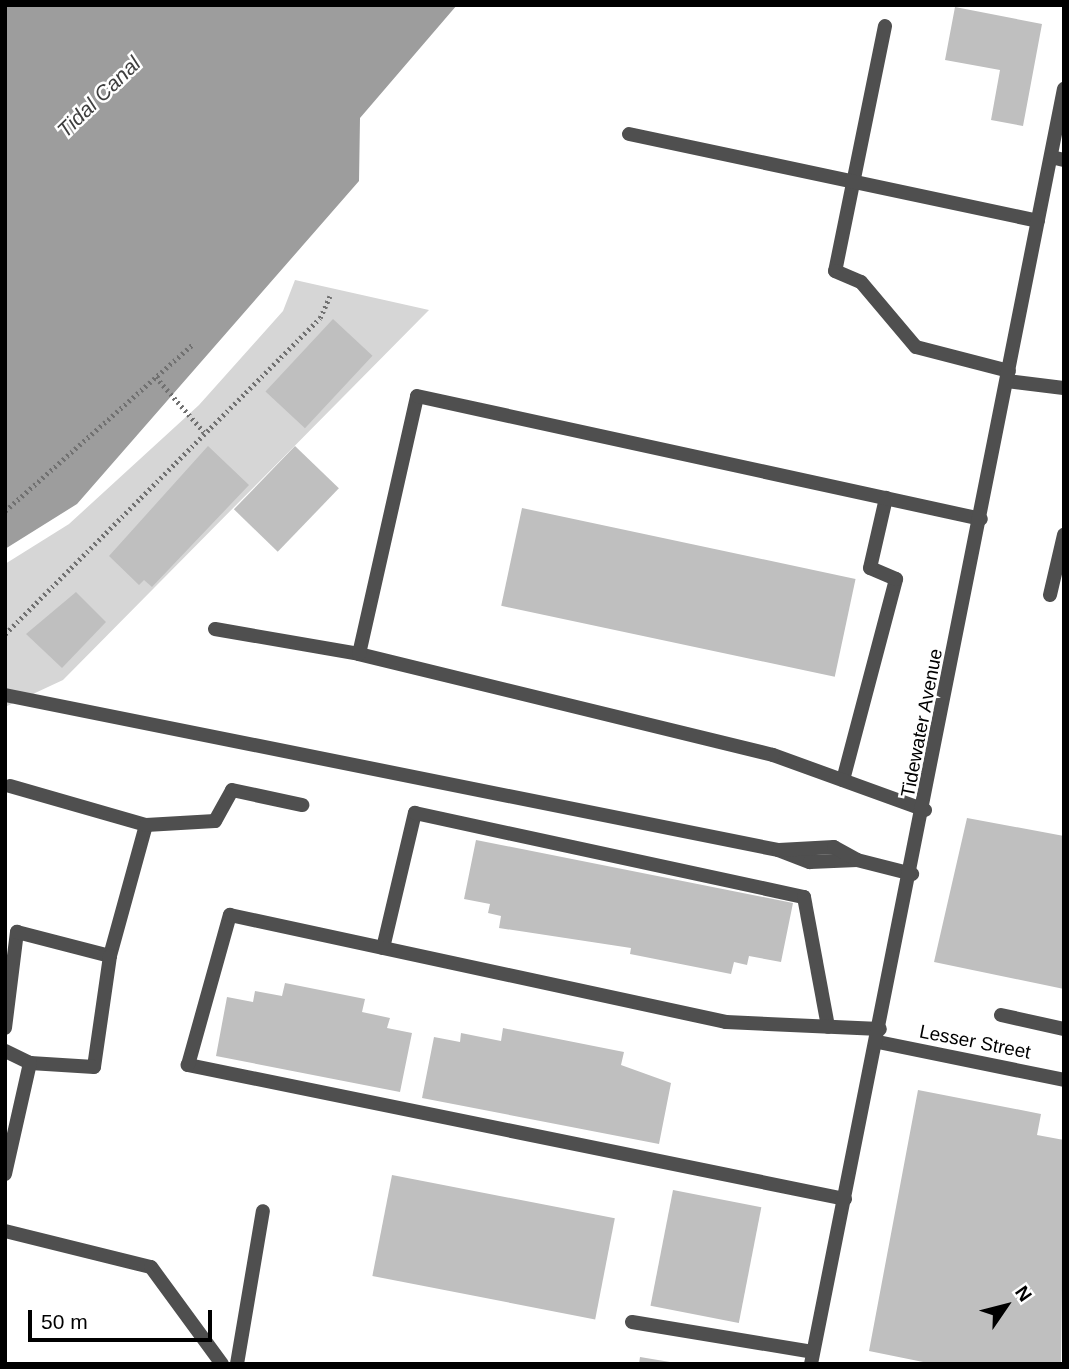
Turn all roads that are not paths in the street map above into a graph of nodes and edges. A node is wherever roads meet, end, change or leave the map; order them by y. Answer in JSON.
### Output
{"nodes":[{"id":1,"x":885,"y":26,"type":"dead end"},
{"id":2,"x":1064,"y":89,"type":"edge"},
{"id":3,"x":629,"y":134,"type":"dead end"},
{"id":4,"x":1057,"y":159,"type":"edge"},
{"id":5,"x":851,"y":184,"type":"junction"},
{"id":6,"x":1038,"y":221,"type":"junction"},
{"id":7,"x":1008,"y":376,"type":"junction"},
{"id":8,"x":1064,"y":388,"type":"edge"},
{"id":9,"x":886,"y":498,"type":"junction"},
{"id":10,"x":981,"y":519,"type":"junction"},
{"id":11,"x":1064,"y":535,"type":"edge"},
{"id":12,"x":1050,"y":595,"type":"dead end"},
{"id":13,"x":215,"y":629,"type":"dead end"},
{"id":14,"x":359,"y":654,"type":"junction"},
{"id":15,"x":5,"y":695,"type":"edge"},
{"id":16,"x":843,"y":780,"type":"junction"},
{"id":17,"x":10,"y":786,"type":"dead end"},
{"id":18,"x":302,"y":805,"type":"dead end"},
{"id":19,"x":925,"y":810,"type":"junction"},
{"id":20,"x":146,"y":825,"type":"junction"},
{"id":21,"x":912,"y":874,"type":"junction"},
{"id":22,"x":383,"y":948,"type":"junction"},
{"id":23,"x":110,"y":956,"type":"junction"},
{"id":24,"x":1000,"y":1015,"type":"dead end"},
{"id":25,"x":828,"y":1027,"type":"junction"},
{"id":26,"x":5,"y":1028,"type":"edge"},
{"id":27,"x":1064,"y":1029,"type":"edge"},
{"id":28,"x":879,"y":1036,"type":"junction"},
{"id":29,"x":5,"y":1051,"type":"edge"},
{"id":30,"x":30,"y":1063,"type":"junction"},
{"id":31,"x":1064,"y":1080,"type":"edge"},
{"id":32,"x":5,"y":1174,"type":"edge"},
{"id":33,"x":845,"y":1199,"type":"junction"},
{"id":34,"x":263,"y":1211,"type":"dead end"},
{"id":35,"x":5,"y":1231,"type":"edge"},
{"id":36,"x":632,"y":1322,"type":"dead end"},
{"id":37,"x":812,"y":1358,"type":"edge"},
{"id":38,"x":222,"y":1364,"type":"edge"},
{"id":39,"x":237,"y":1364,"type":"edge"}],
"edges":[{"from":1,"to":5,"type":"street"},
{"from":2,"to":4,"type":"street","name":"Tidewater Avenue"},
{"from":3,"to":5,"type":"street"},
{"from":4,"to":6,"type":"street","name":"Tidewater Avenue"},
{"from":5,"to":6,"type":"street"},
{"from":5,"to":7,"type":"street"},
{"from":6,"to":7,"type":"street","name":"Tidewater Avenue"},
{"from":7,"to":8,"type":"street"},
{"from":7,"to":10,"type":"street","name":"Tidewater Avenue"},
{"from":9,"to":10,"type":"street"},
{"from":9,"to":14,"type":"street"},
{"from":9,"to":16,"type":"street"},
{"from":10,"to":19,"type":"street","name":"Tidewater Avenue"},
{"from":11,"to":12,"type":"street"},
{"from":13,"to":14,"type":"street"},
{"from":14,"to":16,"type":"street"},
{"from":15,"to":21,"type":"street"},
{"from":16,"to":19,"type":"street"},
{"from":17,"to":20,"type":"street"},
{"from":18,"to":20,"type":"street"},
{"from":19,"to":21,"type":"street","name":"Tidewater Avenue"},
{"from":20,"to":23,"type":"street"},
{"from":21,"to":28,"type":"street","name":"Tidewater Avenue"},
{"from":22,"to":25,"type":"street","name":"Lesser Street"},
{"from":22,"to":25,"type":"street"},
{"from":22,"to":33,"type":"street","name":"Lesser Street"},
{"from":23,"to":26,"type":"street"},
{"from":23,"to":30,"type":"street"},
{"from":24,"to":27,"type":"street"},
{"from":25,"to":28,"type":"street","name":"Lesser Street"},
{"from":28,"to":31,"type":"street","name":"Lesser Street"},
{"from":28,"to":33,"type":"street","name":"Tidewater Avenue"},
{"from":29,"to":30,"type":"street"},
{"from":30,"to":32,"type":"street"},
{"from":33,"to":37,"type":"street","name":"Tidewater Avenue"},
{"from":34,"to":39,"type":"street"},
{"from":35,"to":38,"type":"street"},
{"from":36,"to":37,"type":"street"}]}
